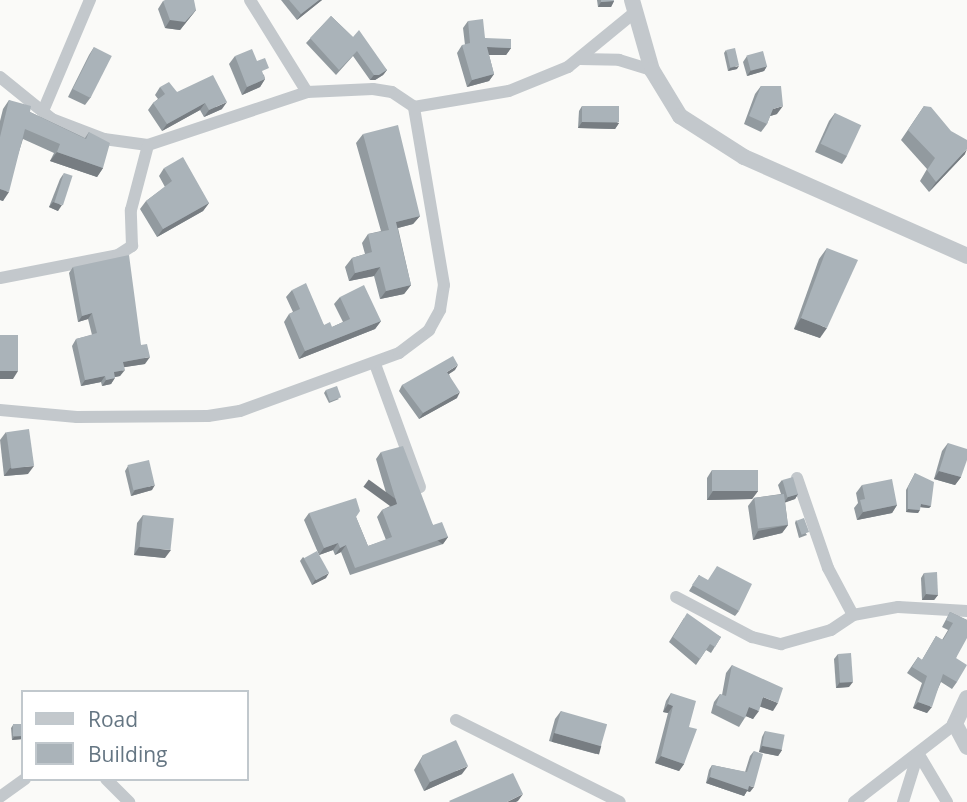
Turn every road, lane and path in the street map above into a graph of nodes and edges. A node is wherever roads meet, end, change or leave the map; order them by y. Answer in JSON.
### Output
{"nodes":[{"id":1,"x":90,"y":0,"type":"edge"},
{"id":2,"x":250,"y":0,"type":"edge"},
{"id":3,"x":633,"y":7,"type":"edge"},
{"id":4,"x":579,"y":59,"type":"junction"},
{"id":5,"x":652,"y":70,"type":"junction"},
{"id":6,"x":1,"y":81,"type":"edge"},
{"id":7,"x":307,"y":92,"type":"junction"},
{"id":8,"x":414,"y":107,"type":"junction"},
{"id":9,"x":43,"y":111,"type":"junction"},
{"id":10,"x":148,"y":145,"type":"junction"},
{"id":11,"x":967,"y":256,"type":"edge"},
{"id":12,"x":0,"y":278,"type":"edge"},
{"id":13,"x":375,"y":364,"type":"junction"},
{"id":14,"x":0,"y":410,"type":"edge"},
{"id":15,"x":797,"y":478,"type":"dead end"},
{"id":16,"x":420,"y":487,"type":"edge"},
{"id":17,"x":676,"y":597,"type":"dead end"},
{"id":18,"x":967,"y":611,"type":"edge"},
{"id":19,"x":853,"y":615,"type":"junction"},
{"id":20,"x":967,"y":698,"type":"edge"},
{"id":21,"x":456,"y":720,"type":"dead end"},
{"id":22,"x":955,"y":724,"type":"junction"},
{"id":23,"x":967,"y":747,"type":"edge"},
{"id":24,"x":918,"y":753,"type":"junction"},
{"id":25,"x":22,"y":781,"type":"edge"},
{"id":26,"x":108,"y":781,"type":"edge"},
{"id":27,"x":0,"y":797,"type":"edge"},
{"id":28,"x":129,"y":802,"type":"edge"},
{"id":29,"x":620,"y":802,"type":"edge"},
{"id":30,"x":854,"y":802,"type":"edge"},
{"id":31,"x":902,"y":802,"type":"edge"},
{"id":32,"x":947,"y":802,"type":"edge"}],
"edges":[{"from":1,"to":9,"type":"street"},
{"from":2,"to":7,"type":"street"},
{"from":3,"to":4,"type":"street"},
{"from":3,"to":5,"type":"street"},
{"from":4,"to":5,"type":"street"},
{"from":4,"to":8,"type":"street"},
{"from":5,"to":11,"type":"street"},
{"from":6,"to":9,"type":"street"},
{"from":7,"to":8,"type":"street"},
{"from":7,"to":10,"type":"street"},
{"from":8,"to":13,"type":"street"},
{"from":9,"to":10,"type":"street"},
{"from":10,"to":12,"type":"street"},
{"from":13,"to":14,"type":"street"},
{"from":13,"to":16,"type":"street"},
{"from":15,"to":19,"type":"street"},
{"from":17,"to":19,"type":"street"},
{"from":18,"to":19,"type":"street"},
{"from":20,"to":22,"type":"street"},
{"from":21,"to":29,"type":"street"},
{"from":22,"to":23,"type":"street"},
{"from":22,"to":24,"type":"street"},
{"from":24,"to":30,"type":"street"},
{"from":24,"to":31,"type":"street"},
{"from":24,"to":32,"type":"street"},
{"from":25,"to":27,"type":"street"},
{"from":26,"to":28,"type":"street"}]}
